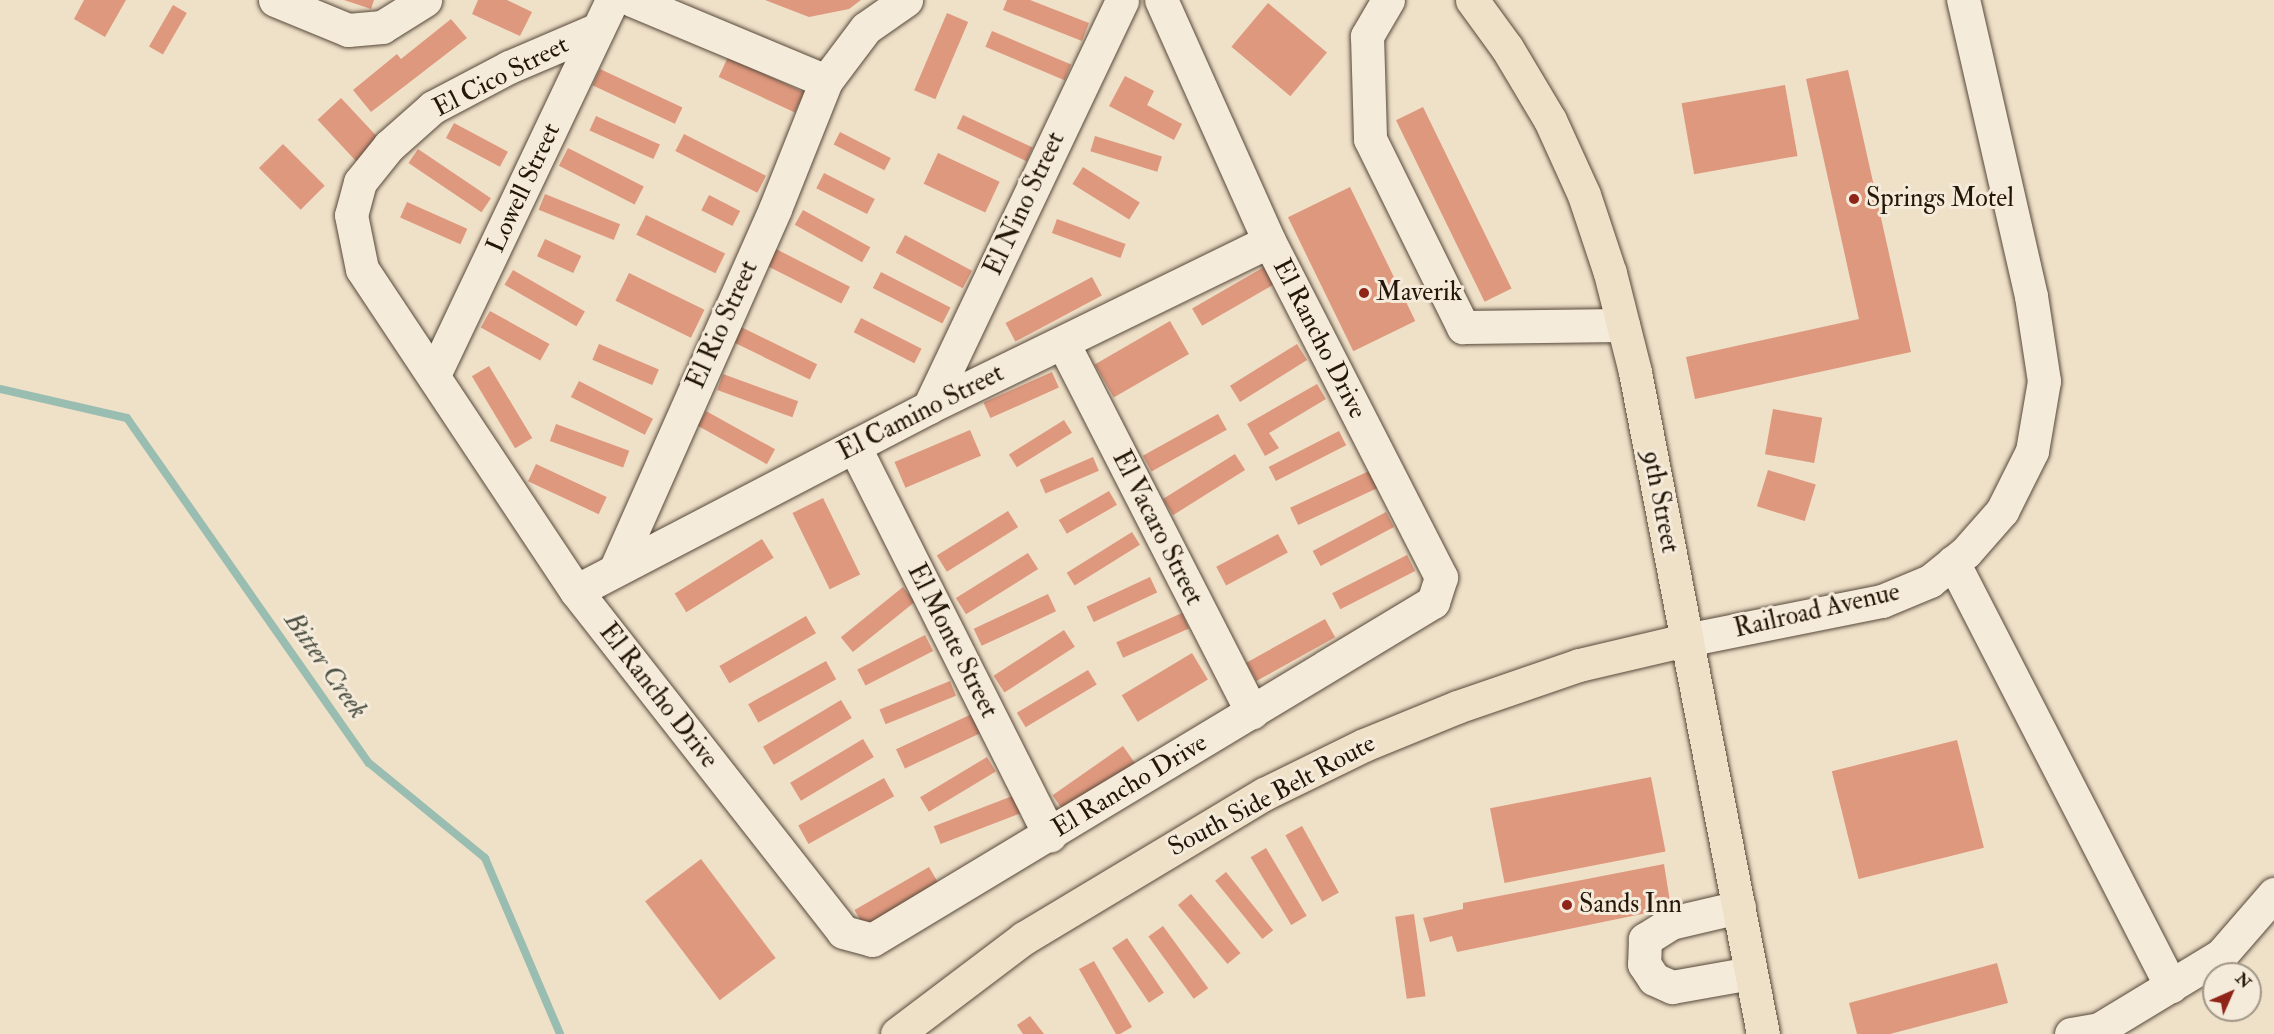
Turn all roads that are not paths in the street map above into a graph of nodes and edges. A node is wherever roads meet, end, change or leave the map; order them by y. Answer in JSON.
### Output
{"nodes":[{"id":1,"x":275,"y":0,"type":"edge"},
{"id":2,"x":425,"y":0,"type":"edge"},
{"id":3,"x":612,"y":0,"type":"edge"},
{"id":4,"x":632,"y":0,"type":"edge"},
{"id":5,"x":906,"y":0,"type":"edge"},
{"id":6,"x":1122,"y":0,"type":"edge"},
{"id":7,"x":1161,"y":0,"type":"edge"},
{"id":8,"x":1388,"y":0,"type":"edge"},
{"id":9,"x":1472,"y":0,"type":"edge"},
{"id":10,"x":1963,"y":0,"type":"edge"},
{"id":11,"x":598,"y":29,"type":"junction"},
{"id":12,"x":826,"y":81,"type":"junction"},
{"id":13,"x":1269,"y":241,"type":"junction"},
{"id":14,"x":1623,"y":325,"type":"junction"},
{"id":15,"x":1063,"y":343,"type":"junction"},
{"id":16,"x":434,"y":375,"type":"junction"},
{"id":17,"x":929,"y":407,"type":"junction"},
{"id":18,"x":854,"y":446,"type":"junction"},
{"id":19,"x":1953,"y":562,"type":"junction"},
{"id":20,"x":616,"y":568,"type":"junction"},
{"id":21,"x":576,"y":591,"type":"junction"},
{"id":22,"x":1686,"y":640,"type":"junction"},
{"id":23,"x":1252,"y":713,"type":"junction"},
{"id":24,"x":1050,"y":835,"type":"junction"},
{"id":25,"x":2274,"y":894,"type":"edge"},
{"id":26,"x":1739,"y":907,"type":"junction"},
{"id":27,"x":1751,"y":973,"type":"junction"},
{"id":28,"x":2171,"y":986,"type":"junction"},
{"id":29,"x":897,"y":1034,"type":"edge"},
{"id":30,"x":1762,"y":1034,"type":"edge"},
{"id":31,"x":2071,"y":1034,"type":"edge"}],
"edges":[{"from":1,"to":2,"type":"street"},
{"from":3,"to":11,"type":"street","name":"Lowell Street"},
{"from":4,"to":12,"type":"street"},
{"from":5,"to":12,"type":"street","name":"El Rio Street"},
{"from":6,"to":17,"type":"street","name":"El Nino Street"},
{"from":7,"to":13,"type":"street","name":"El Rancho Drive"},
{"from":8,"to":14,"type":"street"},
{"from":9,"to":14,"type":"main road","name":"9th Street"},
{"from":10,"to":19,"type":"street","name":"Railroad Avenue"},
{"from":11,"to":16,"type":"street","name":"Lowell Street"},
{"from":11,"to":16,"type":"street","name":"El Cico Street"},
{"from":12,"to":20,"type":"street","name":"El Rio Street"},
{"from":13,"to":15,"type":"street","name":"El Camino Street"},
{"from":13,"to":23,"type":"street","name":"El Rancho Drive"},
{"from":14,"to":22,"type":"main road","name":"9th Street"},
{"from":15,"to":17,"type":"street","name":"El Camino Street"},
{"from":15,"to":23,"type":"street","name":"El Vacaro Street"},
{"from":16,"to":21,"type":"street","name":"El Rancho Drive"},
{"from":17,"to":18,"type":"street","name":"El Camino Street"},
{"from":18,"to":20,"type":"street","name":"El Camino Street"},
{"from":18,"to":24,"type":"street","name":"El Monte Street"},
{"from":19,"to":22,"type":"street","name":"Railroad Avenue"},
{"from":19,"to":28,"type":"street"},
{"from":20,"to":21,"type":"street","name":"El Camino Street"},
{"from":21,"to":24,"type":"street","name":"El Rancho Drive"},
{"from":22,"to":26,"type":"main road","name":"9th Street"},
{"from":22,"to":29,"type":"main road","name":"South Side Belt Route"},
{"from":23,"to":24,"type":"street","name":"El Rancho Drive"},
{"from":25,"to":28,"type":"street"},
{"from":26,"to":27,"type":"main road","name":"9th Street"},
{"from":26,"to":27,"type":"street"},
{"from":27,"to":30,"type":"main road","name":"9th Street"},
{"from":28,"to":31,"type":"street"}]}
